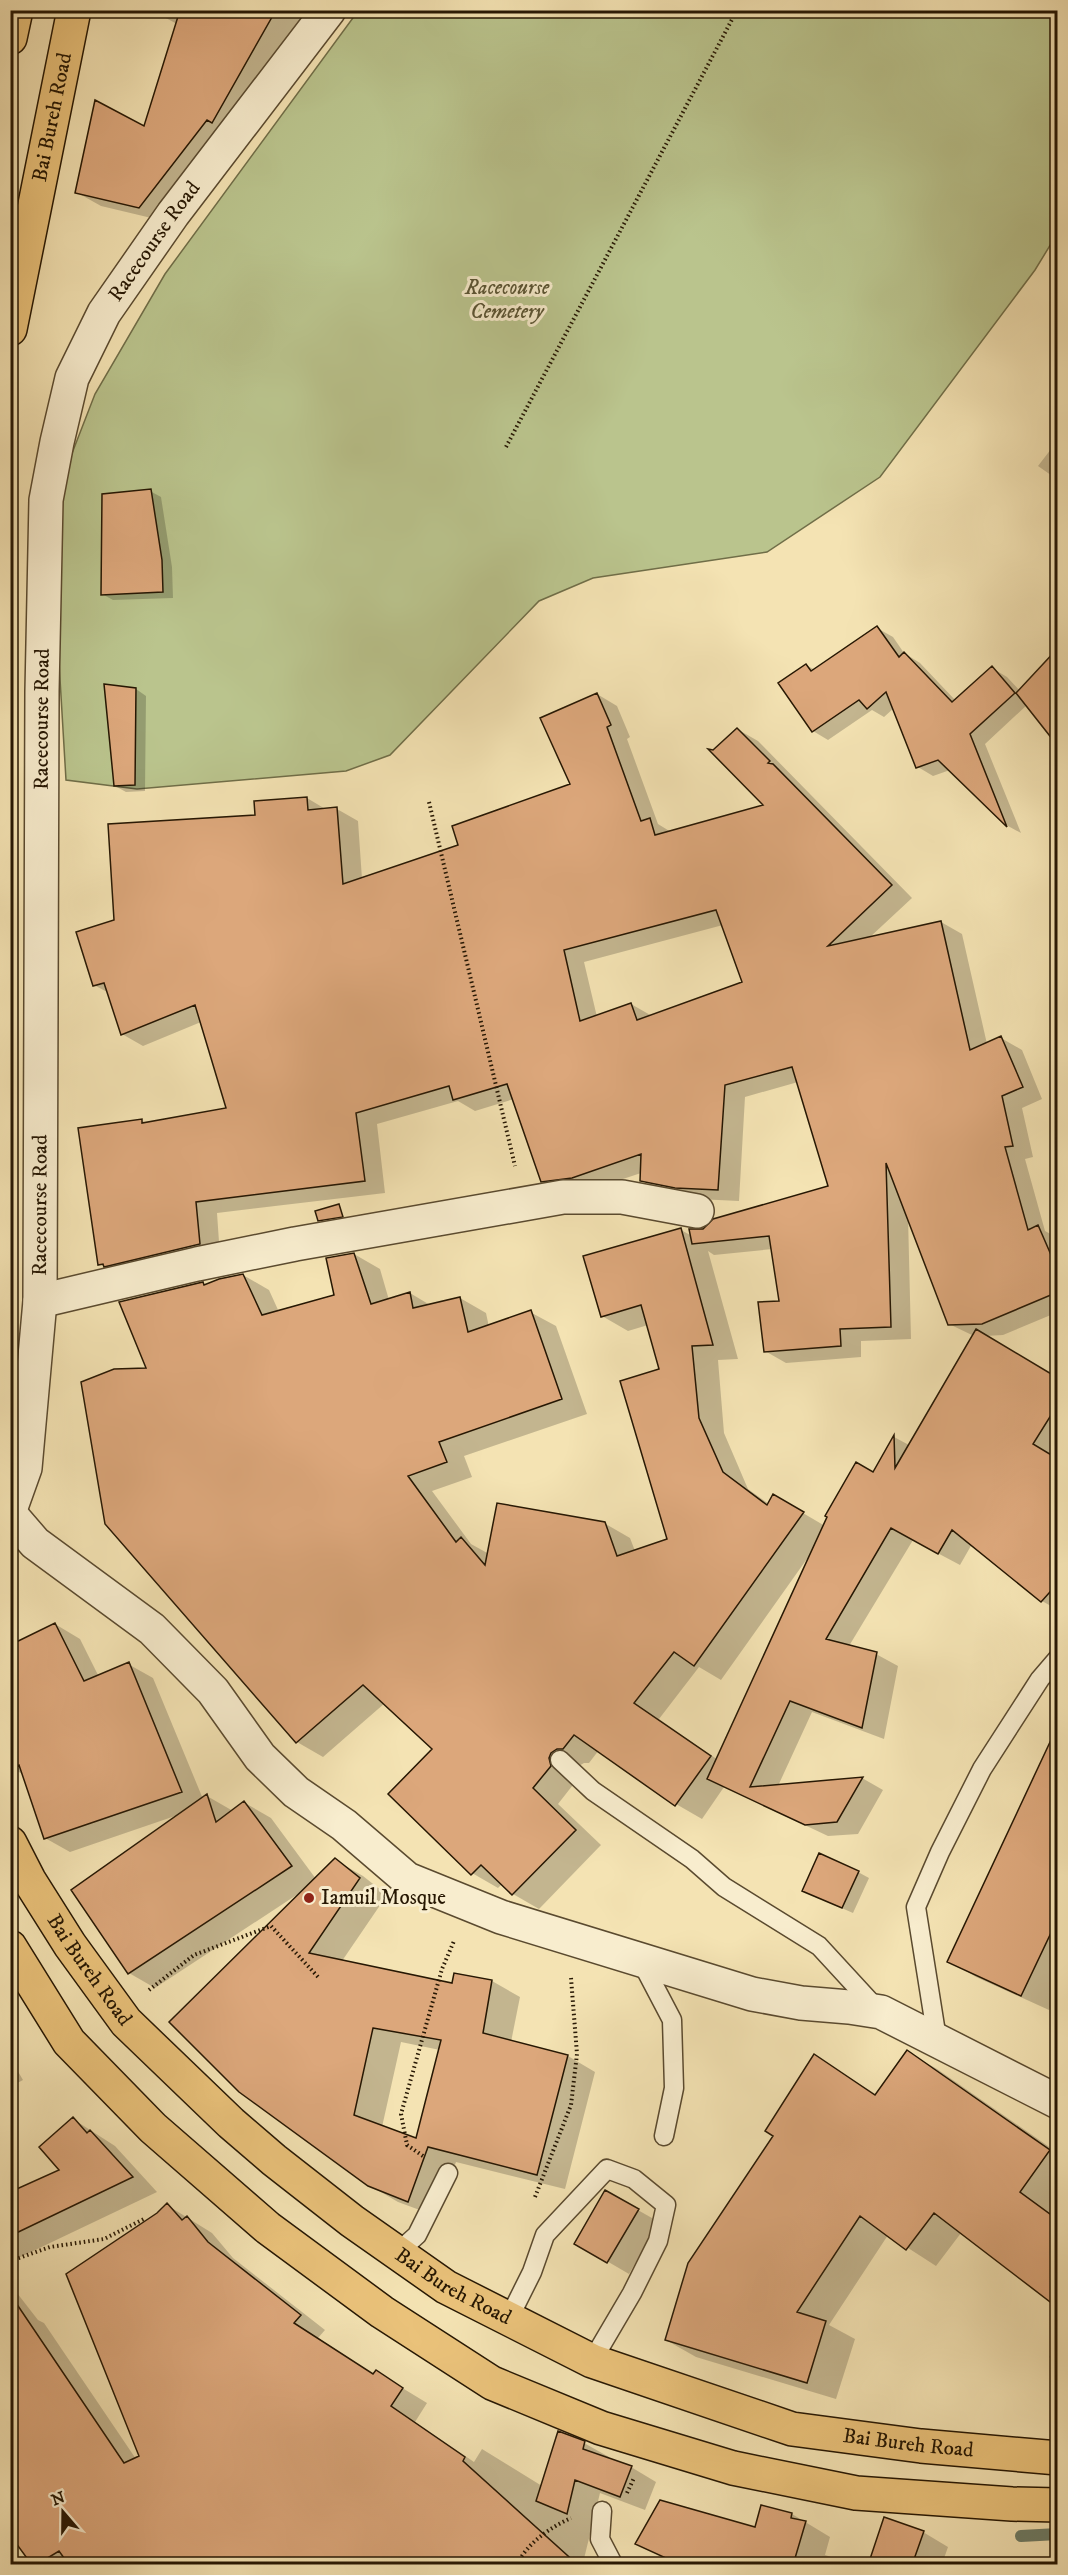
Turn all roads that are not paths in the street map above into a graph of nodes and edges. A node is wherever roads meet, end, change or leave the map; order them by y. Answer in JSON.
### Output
{"nodes":[{"id":1,"x":16,"y":10,"type":"edge"},
{"id":2,"x":74,"y":10,"type":"edge"},
{"id":3,"x":329,"y":10,"type":"edge"},
{"id":4,"x":10,"y":38,"type":"edge"},
{"id":5,"x":10,"y":329,"type":"edge"},
{"id":6,"x":697,"y":1211,"type":"dead end"},
{"id":7,"x":40,"y":1301,"type":"junction"},
{"id":8,"x":10,"y":1512,"type":"edge"},
{"id":9,"x":1058,"y":1658,"type":"edge"},
{"id":10,"x":560,"y":1760,"type":"dead end"},
{"id":11,"x":10,"y":1843,"type":"edge"},
{"id":12,"x":10,"y":1947,"type":"edge"},
{"id":13,"x":640,"y":1959,"type":"junction"},
{"id":14,"x":881,"y":2012,"type":"junction"},
{"id":15,"x":937,"y":2040,"type":"junction"},
{"id":16,"x":1058,"y":2102,"type":"edge"},
{"id":17,"x":664,"y":2136,"type":"dead end"},
{"id":18,"x":448,"y":2173,"type":"road end"},
{"id":19,"x":397,"y":2253,"type":"junction"},
{"id":20,"x":508,"y":2320,"type":"junction"},
{"id":21,"x":592,"y":2361,"type":"junction"},
{"id":22,"x":1058,"y":2458,"type":"edge"},
{"id":23,"x":1058,"y":2505,"type":"edge"},
{"id":24,"x":602,"y":2511,"type":"dead end"},
{"id":25,"x":613,"y":2565,"type":"edge"}],
"edges":[{"from":1,"to":4,"type":"highway"},
{"from":2,"to":5,"type":"highway","name":"Bai Bureh Road"},
{"from":3,"to":7,"type":"street","name":"Racecourse Road"},
{"from":6,"to":7,"type":"street"},
{"from":7,"to":8,"type":"street","name":"Racecourse Road"},
{"from":8,"to":13,"type":"street"},
{"from":9,"to":15,"type":"lane"},
{"from":10,"to":14,"type":"lane"},
{"from":11,"to":19,"type":"highway","name":"Bai Bureh Road"},
{"from":12,"to":23,"type":"highway"},
{"from":13,"to":14,"type":"street"},
{"from":13,"to":17,"type":"lane"},
{"from":14,"to":15,"type":"street"},
{"from":15,"to":16,"type":"street"},
{"from":18,"to":19,"type":"lane"},
{"from":19,"to":20,"type":"highway","name":"Bai Bureh Road"},
{"from":20,"to":21,"type":"highway","name":"Bai Bureh Road"},
{"from":20,"to":21,"type":"lane"},
{"from":21,"to":22,"type":"highway","name":"Bai Bureh Road"},
{"from":24,"to":25,"type":"lane"}]}
